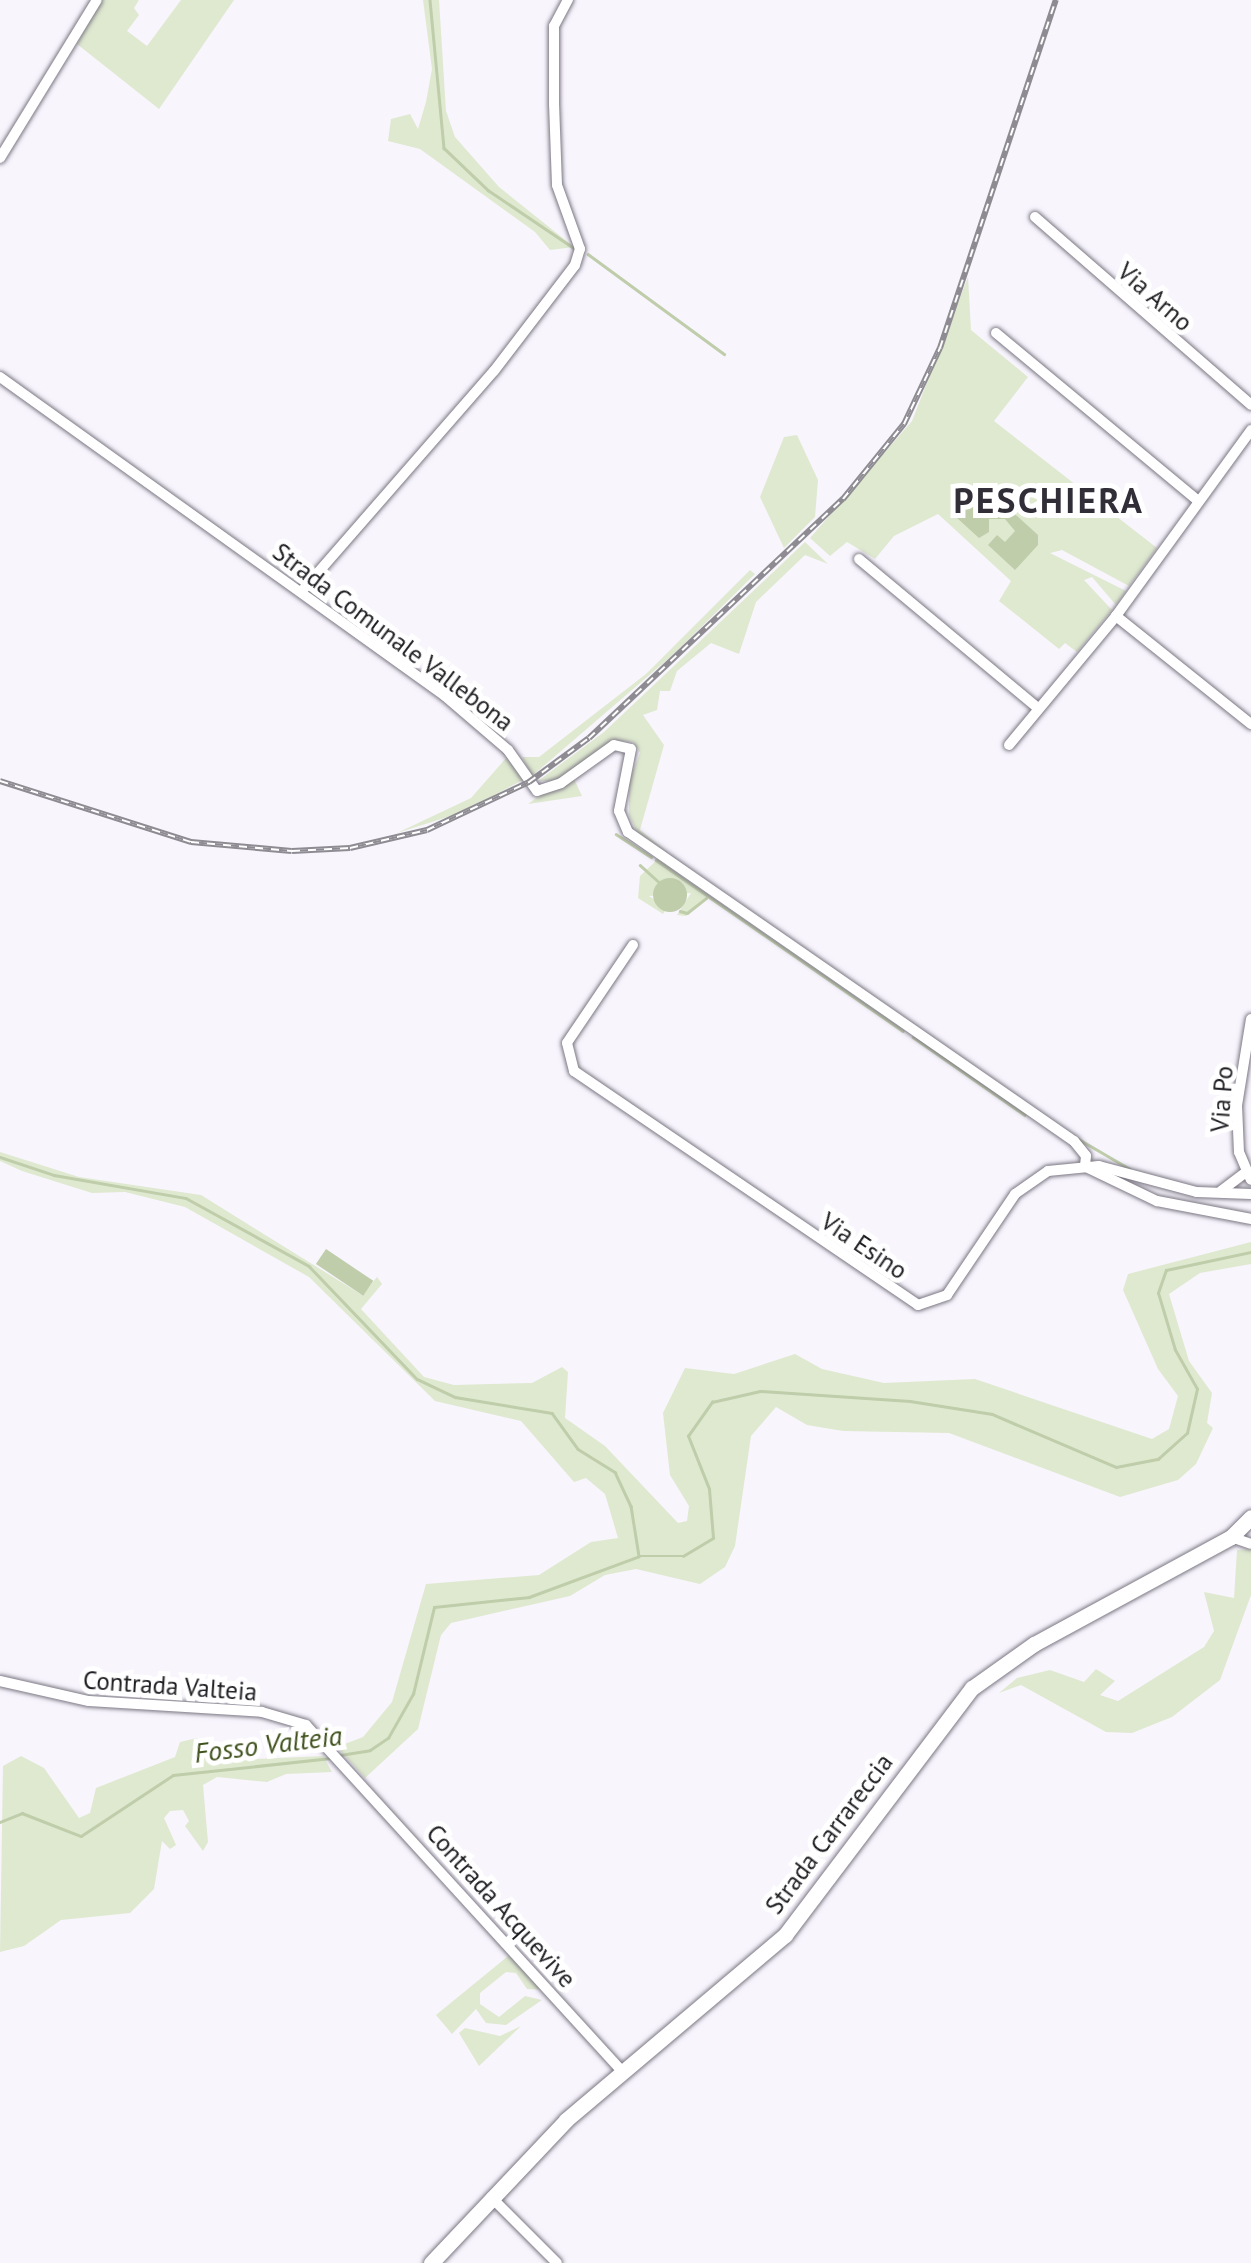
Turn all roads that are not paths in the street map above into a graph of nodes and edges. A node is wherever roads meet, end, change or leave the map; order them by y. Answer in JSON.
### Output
{"nodes":[{"id":1,"x":97,"y":0,"type":"edge"},
{"id":2,"x":568,"y":0,"type":"edge"},
{"id":3,"x":0,"y":158,"type":"edge"},
{"id":4,"x":1035,"y":216,"type":"dead end"},
{"id":5,"x":996,"y":333,"type":"dead end"},
{"id":6,"x":0,"y":377,"type":"edge"},
{"id":7,"x":1251,"y":405,"type":"edge"},
{"id":8,"x":1251,"y":430,"type":"edge"},
{"id":9,"x":1196,"y":498,"type":"junction"},
{"id":10,"x":858,"y":558,"type":"dead end"},
{"id":11,"x":301,"y":592,"type":"junction"},
{"id":12,"x":1116,"y":616,"type":"junction"},
{"id":13,"x":1038,"y":708,"type":"junction"},
{"id":14,"x":1251,"y":724,"type":"edge"},
{"id":15,"x":1010,"y":745,"type":"dead end"},
{"id":16,"x":633,"y":945,"type":"dead end"},
{"id":17,"x":1251,"y":1019,"type":"edge"},
{"id":18,"x":1085,"y":1166,"type":"junction"},
{"id":19,"x":1248,"y":1176,"type":"edge"},
{"id":20,"x":1216,"y":1194,"type":"junction"},
{"id":21,"x":1251,"y":1194,"type":"edge"},
{"id":22,"x":1251,"y":1219,"type":"edge"},
{"id":23,"x":1251,"y":1518,"type":"edge"},
{"id":24,"x":1231,"y":1537,"type":"junction"},
{"id":25,"x":1251,"y":1544,"type":"edge"},
{"id":26,"x":0,"y":1681,"type":"edge"},
{"id":27,"x":347,"y":1767,"type":"joint"},
{"id":28,"x":624,"y":2073,"type":"junction"},
{"id":29,"x":490,"y":2196,"type":"junction"},
{"id":30,"x":430,"y":2263,"type":"edge"},
{"id":31,"x":557,"y":2263,"type":"edge"}],
"edges":[{"from":1,"to":3,"type":"street"},
{"from":2,"to":11,"type":"street"},
{"from":4,"to":7,"type":"street","name":"Via Arno"},
{"from":5,"to":9,"type":"street"},
{"from":6,"to":11,"type":"street","name":"Strada Comunale Vallebona"},
{"from":8,"to":9,"type":"street"},
{"from":9,"to":12,"type":"street"},
{"from":10,"to":13,"type":"street"},
{"from":11,"to":18,"type":"street","name":"Strada Comunale Vallebona"},
{"from":12,"to":13,"type":"street"},
{"from":12,"to":14,"type":"street"},
{"from":13,"to":15,"type":"street"},
{"from":16,"to":18,"type":"street","name":"Via Esino"},
{"from":17,"to":19,"type":"street","name":"Via Po"},
{"from":18,"to":20,"type":"street"},
{"from":18,"to":22,"type":"street"},
{"from":19,"to":20,"type":"street"},
{"from":20,"to":21,"type":"street"},
{"from":23,"to":24,"type":"main road","name":"Strada Carrareccia"},
{"from":24,"to":25,"type":"street"},
{"from":24,"to":28,"type":"main road","name":"Strada Carrareccia"},
{"from":26,"to":27,"type":"street","name":"Contrada Valteia"},
{"from":27,"to":28,"type":"street","name":"Contrada Acquevive"},
{"from":28,"to":29,"type":"main road","name":"Strada Carrareccia"},
{"from":29,"to":30,"type":"main road","name":"Strada Carrareccia"},
{"from":29,"to":31,"type":"street"}]}
